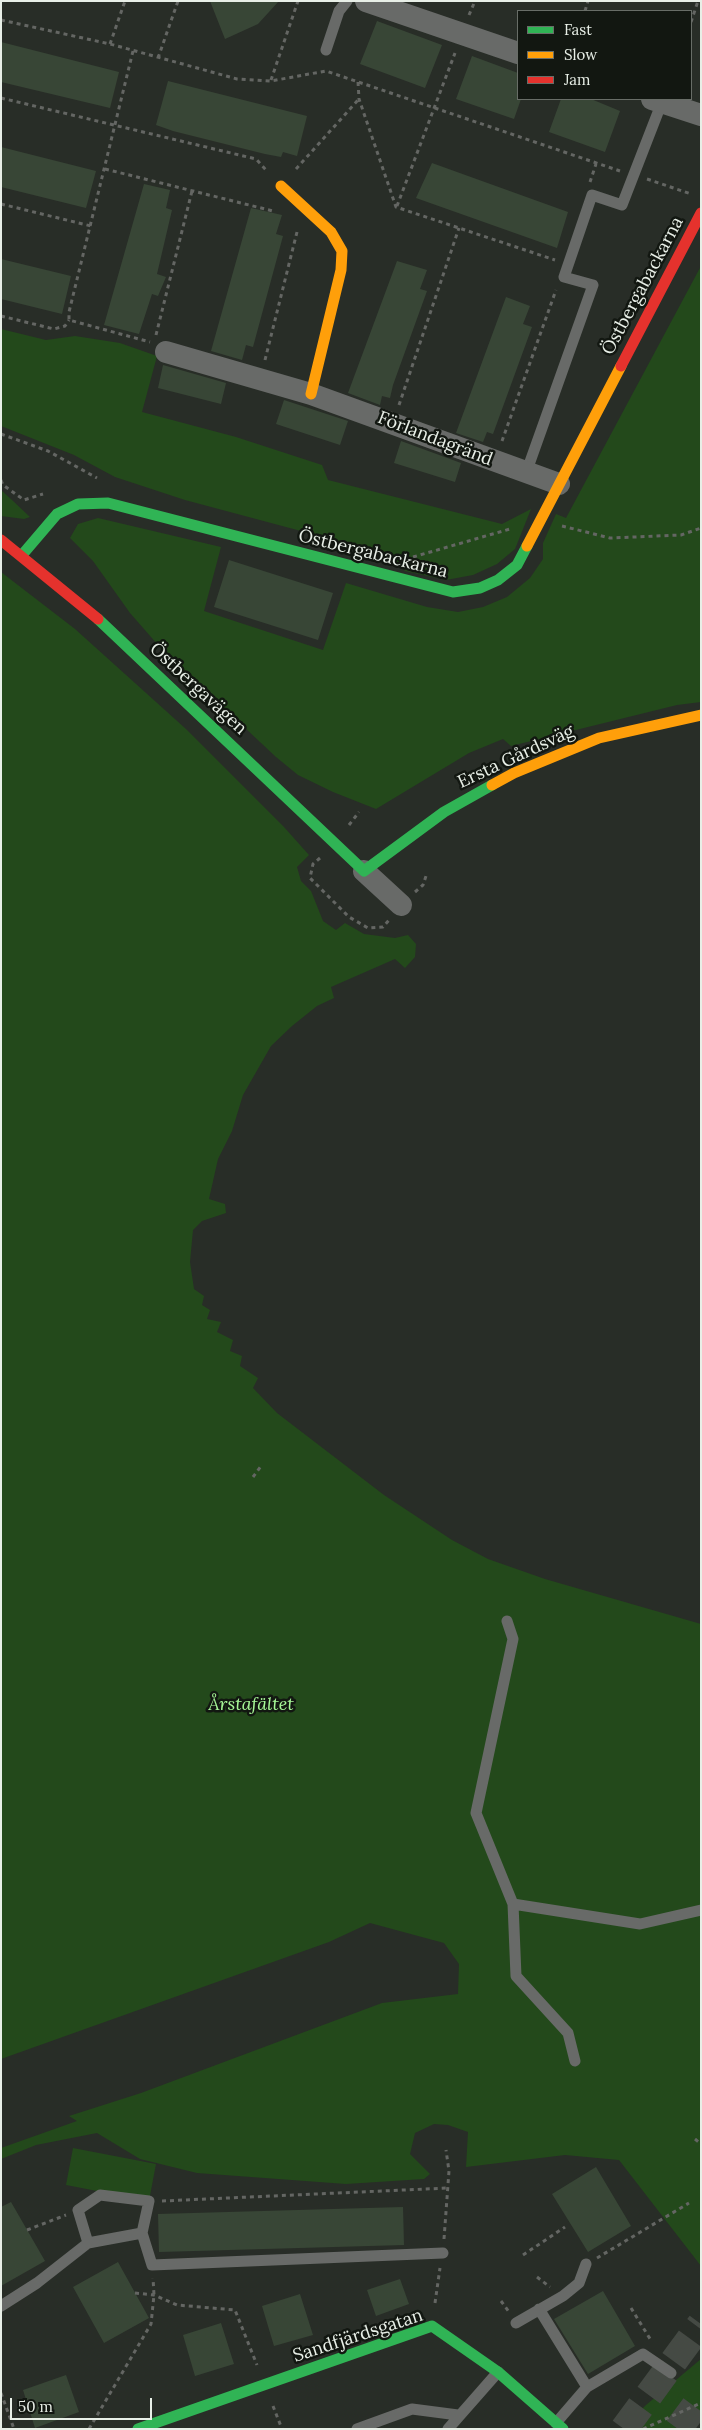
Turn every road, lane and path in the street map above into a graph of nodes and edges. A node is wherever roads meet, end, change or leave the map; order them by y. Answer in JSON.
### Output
{"nodes":[{"id":1,"x":125,"y":1,"type":"edge"},
{"id":2,"x":178,"y":1,"type":"edge"},
{"id":3,"x":298,"y":1,"type":"edge"},
{"id":4,"x":348,"y":1,"type":"edge"},
{"id":5,"x":366,"y":1,"type":"edge"},
{"id":6,"x":475,"y":1,"type":"edge"},
{"id":7,"x":698,"y":1,"type":"edge"},
{"id":8,"x":692,"y":19,"type":"edge"},
{"id":9,"x":1,"y":20,"type":"edge"},
{"id":10,"x":462,"y":34,"type":"junction"},
{"id":11,"x":110,"y":44,"type":"junction"},
{"id":12,"x":326,"y":50,"type":"dead end"},
{"id":13,"x":133,"y":51,"type":"junction"},
{"id":14,"x":517,"y":53,"type":"edge"},
{"id":15,"x":158,"y":58,"type":"junction"},
{"id":16,"x":271,"y":81,"type":"junction"},
{"id":17,"x":358,"y":82,"type":"junction"},
{"id":18,"x":1,"y":98,"type":"edge"},
{"id":19,"x":359,"y":99,"type":"junction"},
{"id":20,"x":657,"y":100,"type":"edge"},
{"id":21,"x":434,"y":109,"type":"junction"},
{"id":22,"x":701,"y":115,"type":"edge"},
{"id":23,"x":115,"y":127,"type":"junction"},
{"id":24,"x":309,"y":155,"type":"dead end"},
{"id":25,"x":596,"y":164,"type":"junction"},
{"id":26,"x":104,"y":169,"type":"junction"},
{"id":27,"x":633,"y":175,"type":"junction"},
{"id":28,"x":281,"y":186,"type":"joint"},
{"id":29,"x":678,"y":188,"type":"dead end"},
{"id":30,"x":192,"y":190,"type":"junction"},
{"id":31,"x":587,"y":191,"type":"dead end"},
{"id":32,"x":1,"y":204,"type":"edge"},
{"id":33,"x":304,"y":206,"type":"junction"},
{"id":34,"x":396,"y":207,"type":"junction"},
{"id":35,"x":275,"y":212,"type":"dead end"},
{"id":36,"x":701,"y":213,"type":"edge"},
{"id":37,"x":91,"y":226,"type":"junction"},
{"id":38,"x":459,"y":228,"type":"junction"},
{"id":39,"x":561,"y":262,"type":"dead end"},
{"id":40,"x":557,"y":286,"type":"dead end"},
{"id":41,"x":1,"y":316,"type":"edge"},
{"id":42,"x":69,"y":320,"type":"junction"},
{"id":43,"x":166,"y":352,"type":"dead end"},
{"id":44,"x":260,"y":380,"type":"junction"},
{"id":45,"x":311,"y":394,"type":"junction"},
{"id":46,"x":393,"y":423,"type":"junction"},
{"id":47,"x":1,"y":434,"type":"edge"},
{"id":48,"x":495,"y":462,"type":"junction"},
{"id":49,"x":526,"y":473,"type":"junction"},
{"id":50,"x":98,"y":478,"type":"junction"},
{"id":51,"x":1,"y":480,"type":"edge"},
{"id":52,"x":88,"y":481,"type":"dead end"},
{"id":53,"x":107,"y":481,"type":"dead end"},
{"id":54,"x":558,"y":484,"type":"junction"},
{"id":55,"x":51,"y":492,"type":"dead end"},
{"id":56,"x":541,"y":521,"type":"junction"},
{"id":57,"x":701,"y":528,"type":"edge"},
{"id":58,"x":1,"y":540,"type":"edge"},
{"id":59,"x":22,"y":554,"type":"junction"},
{"id":60,"x":411,"y":557,"type":"dead end"},
{"id":61,"x":701,"y":715,"type":"edge"},
{"id":62,"x":364,"y":871,"type":"junction"},
{"id":63,"x":310,"y":878,"type":"dead end"},
{"id":64,"x":401,"y":905,"type":"joint"},
{"id":65,"x":261,"y":1466,"type":"dead end"},
{"id":66,"x":253,"y":1476,"type":"dead end"},
{"id":67,"x":507,"y":1621,"type":"dead end"},
{"id":68,"x":513,"y":1904,"type":"junction"},
{"id":69,"x":701,"y":1910,"type":"edge"},
{"id":70,"x":576,"y":2061,"type":"dead end"},
{"id":71,"x":695,"y":2139,"type":"dead end"},
{"id":72,"x":701,"y":2144,"type":"edge"},
{"id":73,"x":448,"y":2188,"type":"dead end"},
{"id":74,"x":149,"y":2202,"type":"junction"},
{"id":75,"x":689,"y":2203,"type":"dead end"},
{"id":76,"x":78,"y":2210,"type":"junction"},
{"id":77,"x":565,"y":2227,"type":"dead end"},
{"id":78,"x":27,"y":2230,"type":"dead end"},
{"id":79,"x":142,"y":2233,"type":"junction"},
{"id":80,"x":88,"y":2243,"type":"junction"},
{"id":81,"x":443,"y":2253,"type":"dead end"},
{"id":82,"x":523,"y":2255,"type":"dead end"},
{"id":83,"x":586,"y":2264,"type":"joint"},
{"id":84,"x":152,"y":2265,"type":"junction"},
{"id":85,"x":135,"y":2293,"type":"dead end"},
{"id":86,"x":154,"y":2295,"type":"junction"},
{"id":87,"x":1,"y":2306,"type":"edge"},
{"id":88,"x":539,"y":2309,"type":"junction"},
{"id":89,"x":516,"y":2323,"type":"dead end"},
{"id":90,"x":498,"y":2372,"type":"junction"},
{"id":91,"x":671,"y":2373,"type":"dead end"},
{"id":92,"x":266,"y":2385,"type":"junction"},
{"id":93,"x":587,"y":2387,"type":"junction"},
{"id":94,"x":1,"y":2394,"type":"edge"},
{"id":95,"x":701,"y":2403,"type":"edge"},
{"id":96,"x":458,"y":2415,"type":"junction"},
{"id":97,"x":560,"y":2426,"type":"edge"},
{"id":98,"x":14,"y":2429,"type":"edge"},
{"id":99,"x":89,"y":2429,"type":"edge"},
{"id":100,"x":138,"y":2429,"type":"edge"},
{"id":101,"x":357,"y":2429,"type":"edge"},
{"id":102,"x":448,"y":2429,"type":"edge"},
{"id":103,"x":643,"y":2429,"type":"edge"}],
"edges":[{"from":1,"to":11,"type":"path"},
{"from":2,"to":15,"type":"path"},
{"from":3,"to":16,"type":"path"},
{"from":4,"to":12,"type":"lane"},
{"from":5,"to":10,"type":"street"},
{"from":6,"to":10,"type":"path"},
{"from":7,"to":8,"type":"path"},
{"from":9,"to":11,"type":"path"},
{"from":10,"to":14,"type":"street"},
{"from":10,"to":21,"type":"path"},
{"from":11,"to":13,"type":"path"},
{"from":13,"to":15,"type":"path"},
{"from":13,"to":23,"type":"path"},
{"from":15,"to":16,"type":"path"},
{"from":16,"to":17,"type":"path"},
{"from":17,"to":19,"type":"path"},
{"from":17,"to":21,"type":"path"},
{"from":18,"to":23,"type":"path"},
{"from":19,"to":24,"type":"path"},
{"from":19,"to":34,"type":"path"},
{"from":20,"to":22,"type":"street"},
{"from":20,"to":27,"type":"lane"},
{"from":21,"to":25,"type":"path"},
{"from":21,"to":34,"type":"path"},
{"from":23,"to":26,"type":"path"},
{"from":23,"to":28,"type":"path"},
{"from":25,"to":27,"type":"path"},
{"from":25,"to":31,"type":"path"},
{"from":26,"to":30,"type":"path"},
{"from":26,"to":37,"type":"path"},
{"from":27,"to":29,"type":"path"},
{"from":27,"to":49,"type":"lane"},
{"from":28,"to":33,"type":"street"},
{"from":30,"to":35,"type":"path"},
{"from":30,"to":42,"type":"path"},
{"from":32,"to":37,"type":"path"},
{"from":33,"to":44,"type":"path"},
{"from":33,"to":45,"type":"street"},
{"from":34,"to":38,"type":"path"},
{"from":36,"to":54,"type":"street","name":"Östbergabackarna"},
{"from":37,"to":42,"type":"path"},
{"from":38,"to":39,"type":"path"},
{"from":38,"to":46,"type":"path"},
{"from":40,"to":48,"type":"path"},
{"from":41,"to":42,"type":"path"},
{"from":43,"to":44,"type":"street","name":"Förlandagränd"},
{"from":44,"to":45,"type":"street","name":"Förlandagränd"},
{"from":45,"to":46,"type":"street","name":"Förlandagränd"},
{"from":46,"to":48,"type":"street","name":"Förlandagränd"},
{"from":47,"to":50,"type":"path"},
{"from":48,"to":49,"type":"street","name":"Förlandagränd"},
{"from":49,"to":54,"type":"street","name":"Förlandagränd"},
{"from":50,"to":52,"type":"path"},
{"from":50,"to":53,"type":"path"},
{"from":51,"to":55,"type":"path"},
{"from":54,"to":56,"type":"street","name":"Östbergabackarna"},
{"from":56,"to":57,"type":"path"},
{"from":56,"to":59,"type":"street","name":"Östbergabackarna"},
{"from":56,"to":60,"type":"path"},
{"from":58,"to":59,"type":"street","name":"Östbergavägen"},
{"from":59,"to":62,"type":"street","name":"Östbergavägen"},
{"from":61,"to":62,"type":"street","name":"Ersta Gårdsväg"},
{"from":62,"to":64,"type":"street"},
{"from":63,"to":64,"type":"path"},
{"from":65,"to":66,"type":"path"},
{"from":67,"to":68,"type":"lane"},
{"from":68,"to":69,"type":"lane"},
{"from":68,"to":70,"type":"lane"},
{"from":71,"to":72,"type":"path"},
{"from":73,"to":74,"type":"path"},
{"from":74,"to":76,"type":"lane"},
{"from":74,"to":79,"type":"lane"},
{"from":75,"to":83,"type":"path"},
{"from":76,"to":78,"type":"path"},
{"from":76,"to":80,"type":"lane"},
{"from":77,"to":82,"type":"path"},
{"from":79,"to":80,"type":"lane"},
{"from":79,"to":84,"type":"lane"},
{"from":80,"to":87,"type":"lane"},
{"from":81,"to":84,"type":"lane"},
{"from":83,"to":88,"type":"lane"},
{"from":84,"to":86,"type":"path"},
{"from":85,"to":86,"type":"path"},
{"from":86,"to":92,"type":"path"},
{"from":86,"to":99,"type":"path"},
{"from":88,"to":89,"type":"lane"},
{"from":88,"to":93,"type":"lane"},
{"from":90,"to":92,"type":"street","name":"Sandfjärdsgatan"},
{"from":90,"to":96,"type":"lane"},
{"from":90,"to":97,"type":"street","name":"Sandfjärdsgatan"},
{"from":91,"to":93,"type":"lane"},
{"from":92,"to":100,"type":"street","name":"Sandfjärdsgatan"},
{"from":93,"to":97,"type":"lane"},
{"from":94,"to":98,"type":"path"},
{"from":95,"to":103,"type":"path"},
{"from":96,"to":101,"type":"lane"},
{"from":96,"to":102,"type":"lane"}]}
